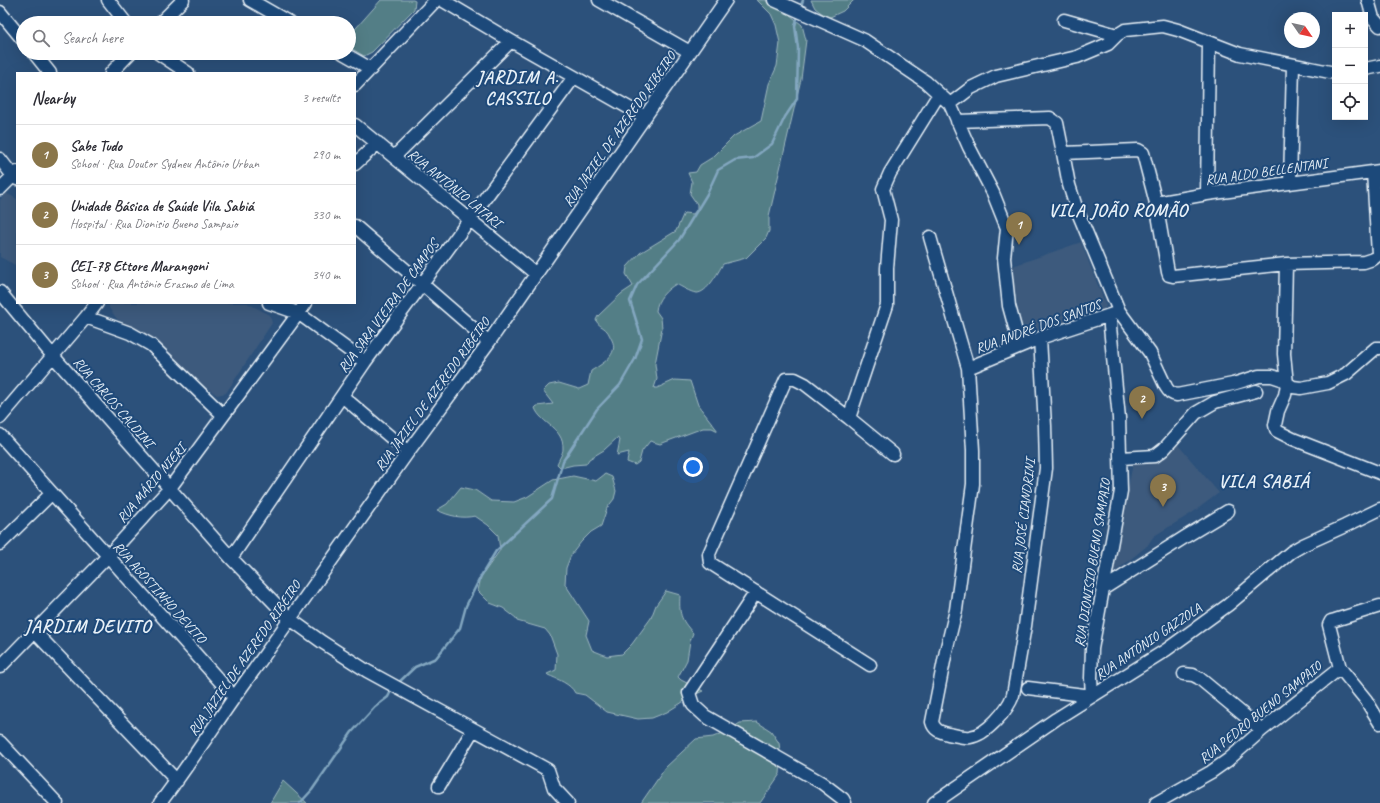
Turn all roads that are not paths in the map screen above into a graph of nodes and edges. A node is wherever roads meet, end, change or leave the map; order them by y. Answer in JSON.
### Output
{"nodes":[{"id":1,"x":108,"y":0,"type":"edge"},
{"id":2,"x":182,"y":0,"type":"edge"},
{"id":3,"x":250,"y":0,"type":"edge"},
{"id":4,"x":436,"y":0,"type":"edge"},
{"id":5,"x":442,"y":0,"type":"edge"},
{"id":6,"x":600,"y":0,"type":"edge"},
{"id":7,"x":726,"y":0,"type":"edge"},
{"id":8,"x":774,"y":0,"type":"edge"},
{"id":9,"x":1368,"y":0,"type":"edge"},
{"id":10,"x":0,"y":12,"type":"edge"},
{"id":11,"x":121,"y":16,"type":"edge"},
{"id":12,"x":167,"y":16,"type":"edge"},
{"id":13,"x":278,"y":16,"type":"edge"},
{"id":14,"x":1064,"y":20,"type":"dead end"},
{"id":15,"x":1380,"y":26,"type":"edge"},
{"id":16,"x":16,"y":31,"type":"edge"},
{"id":17,"x":1117,"y":35,"type":"junction"},
{"id":18,"x":511,"y":41,"type":"junction"},
{"id":19,"x":1209,"y":42,"type":"junction"},
{"id":20,"x":690,"y":52,"type":"junction"},
{"id":21,"x":40,"y":60,"type":"edge"},
{"id":22,"x":123,"y":60,"type":"edge"},
{"id":23,"x":168,"y":60,"type":"edge"},
{"id":24,"x":355,"y":60,"type":"edge"},
{"id":25,"x":1292,"y":65,"type":"junction"},
{"id":26,"x":1380,"y":66,"type":"edge"},
{"id":27,"x":1368,"y":68,"type":"edge"},
{"id":28,"x":370,"y":69,"type":"junction"},
{"id":29,"x":49,"y":72,"type":"edge"},
{"id":30,"x":111,"y":72,"type":"edge"},
{"id":31,"x":185,"y":72,"type":"edge"},
{"id":32,"x":1332,"y":72,"type":"edge"},
{"id":33,"x":574,"y":77,"type":"junction"},
{"id":34,"x":356,"y":84,"type":"edge"},
{"id":35,"x":939,"y":94,"type":"junction"},
{"id":36,"x":950,"y":104,"type":"junction"},
{"id":37,"x":645,"y":117,"type":"junction"},
{"id":38,"x":957,"y":121,"type":"junction"},
{"id":39,"x":356,"y":126,"type":"edge"},
{"id":40,"x":378,"y":143,"type":"junction"},
{"id":41,"x":1064,"y":153,"type":"junction"},
{"id":42,"x":394,"y":157,"type":"junction"},
{"id":43,"x":0,"y":159,"type":"edge"},
{"id":44,"x":356,"y":163,"type":"edge"},
{"id":45,"x":1376,"y":172,"type":"edge"},
{"id":46,"x":16,"y":175,"type":"edge"},
{"id":47,"x":1290,"y":183,"type":"junction"},
{"id":48,"x":0,"y":189,"type":"edge"},
{"id":49,"x":1206,"y":194,"type":"junction"},
{"id":50,"x":1156,"y":203,"type":"junction"},
{"id":51,"x":470,"y":219,"type":"junction"},
{"id":52,"x":357,"y":232,"type":"edge"},
{"id":53,"x":930,"y":237,"type":"dead end"},
{"id":54,"x":1379,"y":254,"type":"edge"},
{"id":55,"x":1286,"y":264,"type":"junction"},
{"id":56,"x":536,"y":274,"type":"junction"},
{"id":57,"x":422,"y":284,"type":"junction"},
{"id":58,"x":0,"y":292,"type":"edge"},
{"id":59,"x":96,"y":304,"type":"edge"},
{"id":60,"x":272,"y":304,"type":"edge"},
{"id":61,"x":305,"y":304,"type":"edge"},
{"id":62,"x":298,"y":313,"type":"junction"},
{"id":63,"x":1115,"y":313,"type":"junction"},
{"id":64,"x":86,"y":317,"type":"junction"},
{"id":65,"x":1040,"y":338,"type":"junction"},
{"id":66,"x":489,"y":342,"type":"junction"},
{"id":67,"x":1020,"y":346,"type":"junction"},
{"id":68,"x":1380,"y":348,"type":"edge"},
{"id":69,"x":53,"y":356,"type":"junction"},
{"id":70,"x":365,"y":362,"type":"junction"},
{"id":71,"x":968,"y":368,"type":"junction"},
{"id":72,"x":1288,"y":384,"type":"junction"},
{"id":73,"x":1256,"y":391,"type":"dead end"},
{"id":74,"x":342,"y":396,"type":"junction"},
{"id":75,"x":223,"y":416,"type":"junction"},
{"id":76,"x":0,"y":418,"type":"edge"},
{"id":77,"x":849,"y":418,"type":"junction"},
{"id":78,"x":0,"y":436,"type":"edge"},
{"id":79,"x":408,"y":452,"type":"junction"},
{"id":80,"x":893,"y":454,"type":"dead end"},
{"id":81,"x":1121,"y":458,"type":"junction"},
{"id":82,"x":1378,"y":470,"type":"edge"},
{"id":83,"x":170,"y":488,"type":"junction"},
{"id":84,"x":52,"y":493,"type":"junction"},
{"id":85,"x":1380,"y":509,"type":"edge"},
{"id":86,"x":1228,"y":511,"type":"dead end"},
{"id":87,"x":0,"y":544,"type":"edge"},
{"id":88,"x":108,"y":556,"type":"junction"},
{"id":89,"x":231,"y":558,"type":"junction"},
{"id":90,"x":1103,"y":589,"type":"junction"},
{"id":91,"x":756,"y":592,"type":"junction"},
{"id":92,"x":1380,"y":606,"type":"edge"},
{"id":93,"x":290,"y":619,"type":"junction"},
{"id":94,"x":34,"y":631,"type":"junction"},
{"id":95,"x":870,"y":665,"type":"dead end"},
{"id":96,"x":0,"y":667,"type":"edge"},
{"id":97,"x":1340,"y":668,"type":"junction"},
{"id":98,"x":1184,"y":674,"type":"dead end"},
{"id":99,"x":1015,"y":682,"type":"junction"},
{"id":100,"x":1028,"y":688,"type":"junction"},
{"id":101,"x":1013,"y":695,"type":"junction"},
{"id":102,"x":1092,"y":696,"type":"junction"},
{"id":103,"x":234,"y":697,"type":"junction"},
{"id":104,"x":1380,"y":723,"type":"edge"},
{"id":105,"x":473,"y":730,"type":"junction"},
{"id":106,"x":1262,"y":730,"type":"junction"},
{"id":107,"x":0,"y":742,"type":"edge"},
{"id":108,"x":177,"y":781,"type":"junction"},
{"id":109,"x":439,"y":786,"type":"dead end"},
{"id":110,"x":57,"y":803,"type":"edge"},
{"id":111,"x":160,"y":803,"type":"edge"},
{"id":112,"x":568,"y":803,"type":"edge"},
{"id":113,"x":845,"y":803,"type":"edge"},
{"id":114,"x":934,"y":803,"type":"edge"},
{"id":115,"x":1156,"y":803,"type":"edge"}],
"edges":[{"from":1,"to":11,"type":"street"},
{"from":2,"to":12,"type":"street"},
{"from":3,"to":13,"type":"street"},
{"from":4,"to":28,"type":"street"},
{"from":5,"to":18,"type":"street"},
{"from":6,"to":20,"type":"street"},
{"from":7,"to":20,"type":"street","name":"RUA JAZIEL DE AZEREDO RIBEIRO"},
{"from":8,"to":35,"type":"street"},
{"from":9,"to":15,"type":"street"},
{"from":10,"to":16,"type":"street"},
{"from":14,"to":17,"type":"street"},
{"from":17,"to":19,"type":"street"},
{"from":17,"to":36,"type":"street"},
{"from":18,"to":33,"type":"street"},
{"from":18,"to":42,"type":"street"},
{"from":19,"to":25,"type":"street"},
{"from":19,"to":49,"type":"street"},
{"from":20,"to":37,"type":"street","name":"RUA JAZIEL DE AZEREDO RIBEIRO"},
{"from":21,"to":29,"type":"street"},
{"from":22,"to":30,"type":"street"},
{"from":23,"to":31,"type":"street"},
{"from":24,"to":28,"type":"street"},
{"from":25,"to":32,"type":"street"},
{"from":25,"to":47,"type":"street"},
{"from":26,"to":27,"type":"street"},
{"from":28,"to":34,"type":"street"},
{"from":33,"to":37,"type":"street"},
{"from":33,"to":51,"type":"street","name":"RUA SARA VIEIRA DE CAMPOS"},
{"from":35,"to":36,"type":"street"},
{"from":35,"to":77,"type":"street"},
{"from":36,"to":38,"type":"street"},
{"from":37,"to":56,"type":"street","name":"RUA JAZIEL DE AZEREDO RIBEIRO"},
{"from":38,"to":41,"type":"street"},
{"from":38,"to":67,"type":"street"},
{"from":39,"to":40,"type":"street","name":"RUA ANTÔNIO LATARI"},
{"from":40,"to":42,"type":"street","name":"RUA ANTÔNIO LATARI"},
{"from":40,"to":44,"type":"street"},
{"from":41,"to":50,"type":"street"},
{"from":41,"to":63,"type":"street"},
{"from":42,"to":51,"type":"street","name":"RUA ANTÔNIO LATARI"},
{"from":43,"to":46,"type":"street"},
{"from":45,"to":47,"type":"street","name":"RUA ALDO BELLENTANI"},
{"from":45,"to":54,"type":"street"},
{"from":46,"to":48,"type":"street"},
{"from":47,"to":49,"type":"street","name":"RUA ALDO BELLENTANI"},
{"from":49,"to":50,"type":"street","name":"RUA ALDO BELLENTANI"},
{"from":50,"to":55,"type":"street"},
{"from":51,"to":56,"type":"street","name":"RUA ANTÔNIO LATARI"},
{"from":51,"to":57,"type":"street","name":"RUA SARA VIEIRA DE CAMPOS"},
{"from":52,"to":57,"type":"street"},
{"from":53,"to":71,"type":"street"},
{"from":54,"to":55,"type":"street"},
{"from":55,"to":72,"type":"street"},
{"from":56,"to":66,"type":"street","name":"RUA JAZIEL DE AZEREDO RIBEIRO"},
{"from":57,"to":66,"type":"street"},
{"from":57,"to":70,"type":"street","name":"RUA SARA VIEIRA DE CAMPOS"},
{"from":58,"to":69,"type":"street","name":"RUA CARLOS CALDINI"},
{"from":59,"to":64,"type":"street"},
{"from":60,"to":62,"type":"street"},
{"from":61,"to":62,"type":"street","name":"RUA MÁRIO NIERI"},
{"from":62,"to":70,"type":"street"},
{"from":62,"to":75,"type":"street","name":"RUA MÁRIO NIERI"},
{"from":63,"to":65,"type":"street","name":"RUA ANDRÉ DOS SANTOS"},
{"from":63,"to":72,"type":"street"},
{"from":63,"to":81,"type":"street","name":"RUA DIONISIO BUENO SAMPAIO"},
{"from":64,"to":69,"type":"street"},
{"from":64,"to":75,"type":"street"},
{"from":65,"to":67,"type":"street","name":"RUA ANDRÉ DOS SANTOS"},
{"from":65,"to":99,"type":"street","name":"RUA JOSÉ CIANDRINI"},
{"from":66,"to":79,"type":"street","name":"RUA JAZIEL DE AZEREDO RIBEIRO"},
{"from":67,"to":71,"type":"street","name":"RUA ANDRÉ DOS SANTOS"},
{"from":68,"to":72,"type":"street"},
{"from":69,"to":76,"type":"street"},
{"from":69,"to":83,"type":"street","name":"RUA CARLOS CALDINI"},
{"from":70,"to":74,"type":"street","name":"RUA SARA VIEIRA DE CAMPOS"},
{"from":71,"to":101,"type":"street"},
{"from":72,"to":82,"type":"street"},
{"from":73,"to":81,"type":"street"},
{"from":74,"to":79,"type":"street"},
{"from":74,"to":89,"type":"street","name":"RUA SARA VIEIRA DE CAMPOS"},
{"from":75,"to":83,"type":"street","name":"RUA MÁRIO NIERI"},
{"from":77,"to":80,"type":"street"},
{"from":77,"to":91,"type":"street"},
{"from":78,"to":84,"type":"street","name":"RUA AGOSTINHO DEVITO"},
{"from":79,"to":93,"type":"street","name":"RUA JAZIEL DE AZEREDO RIBEIRO"},
{"from":81,"to":90,"type":"street","name":"RUA DIONISIO BUENO SAMPAIO"},
{"from":83,"to":88,"type":"street","name":"RUA MÁRIO NIERI"},
{"from":83,"to":89,"type":"street","name":"RUA CARLOS CALDINI"},
{"from":84,"to":87,"type":"street"},
{"from":84,"to":88,"type":"street","name":"RUA AGOSTINHO DEVITO"},
{"from":85,"to":102,"type":"street","name":"RUA ANTÔNIO GAZZOLA"},
{"from":86,"to":90,"type":"street"},
{"from":88,"to":94,"type":"street","name":"RUA MÁRIO NIERI"},
{"from":88,"to":103,"type":"street","name":"RUA AGOSTINHO DEVITO"},
{"from":89,"to":93,"type":"street","name":"RUA CARLOS CALDINI"},
{"from":90,"to":102,"type":"street","name":"RUA DIONISIO BUENO SAMPAIO"},
{"from":91,"to":95,"type":"street"},
{"from":91,"to":113,"type":"street"},
{"from":92,"to":97,"type":"street"},
{"from":93,"to":103,"type":"street","name":"RUA JAZIEL DE AZEREDO RIBEIRO"},
{"from":93,"to":105,"type":"street","name":"RUA CARLOS CALDINI"},
{"from":94,"to":96,"type":"street","name":"RUA MÁRIO NIERI"},
{"from":94,"to":108,"type":"street"},
{"from":97,"to":104,"type":"street"},
{"from":97,"to":106,"type":"street","name":"RUA PEDRO BUENO SAMPAIO"},
{"from":98,"to":106,"type":"street"},
{"from":99,"to":100,"type":"street"},
{"from":99,"to":101,"type":"street","name":"RUA JOSÉ CIANDRINI"},
{"from":100,"to":101,"type":"street"},
{"from":100,"to":102,"type":"street"},
{"from":102,"to":114,"type":"street","name":"RUA ANTÔNIO GAZZOLA"},
{"from":103,"to":108,"type":"street","name":"RUA JAZIEL DE AZEREDO RIBEIRO"},
{"from":105,"to":109,"type":"street"},
{"from":105,"to":112,"type":"street","name":"RUA CARLOS CALDINI"},
{"from":106,"to":115,"type":"street","name":"RUA PEDRO BUENO SAMPAIO"},
{"from":107,"to":110,"type":"street"},
{"from":108,"to":111,"type":"street","name":"RUA JAZIEL DE AZEREDO RIBEIRO"}]}
